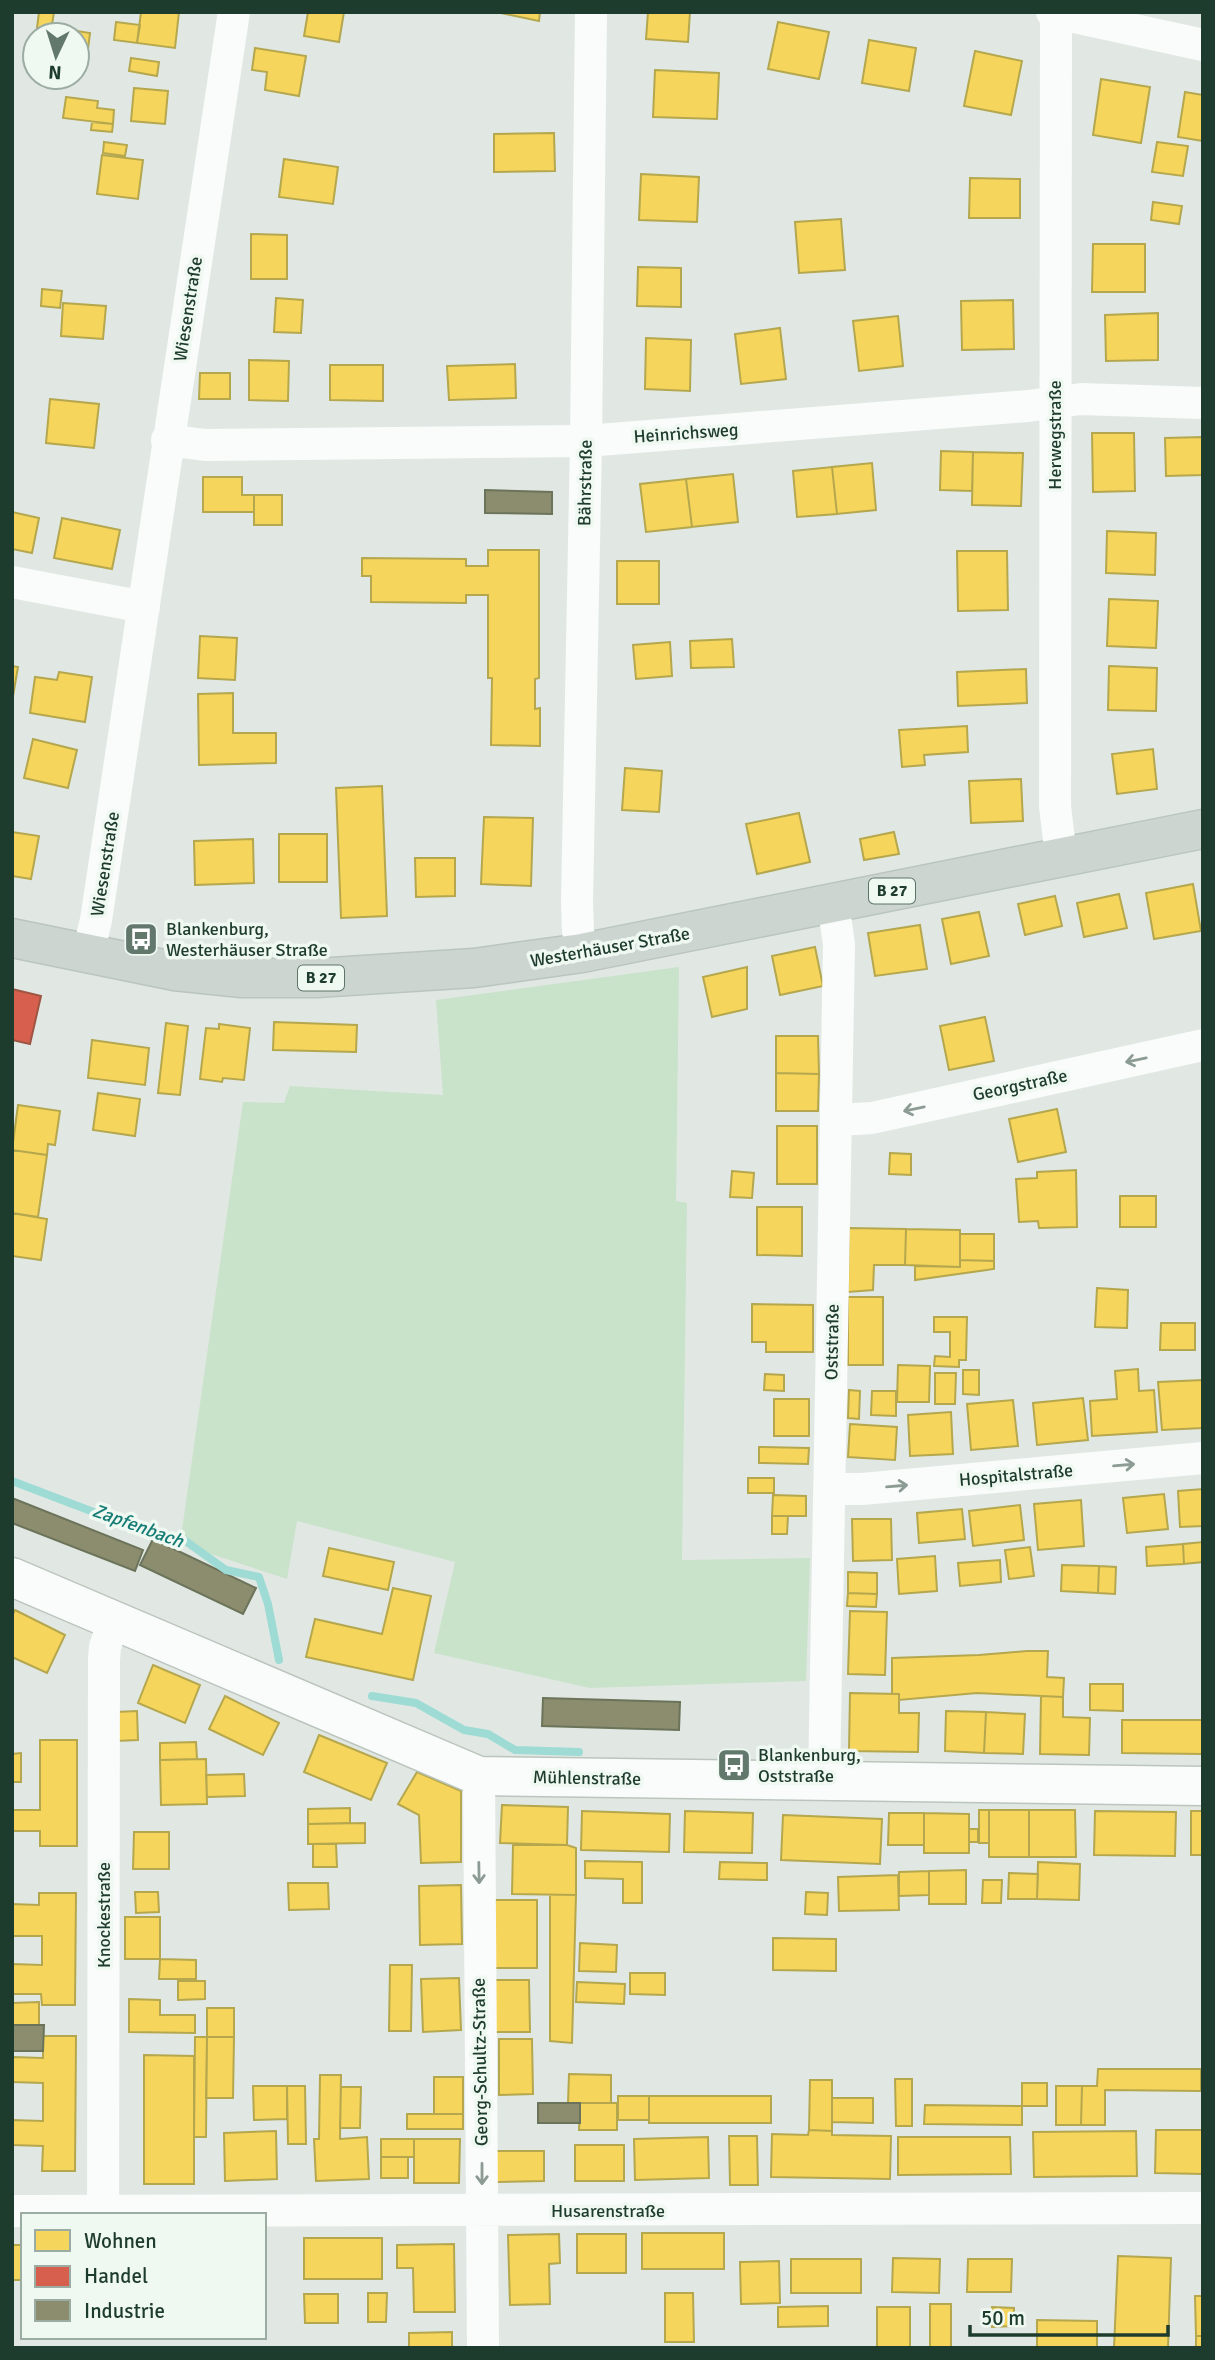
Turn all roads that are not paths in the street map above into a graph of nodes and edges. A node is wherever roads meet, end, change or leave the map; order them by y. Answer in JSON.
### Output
{"nodes":[{"id":1,"x":234,"y":12,"type":"edge"},
{"id":2,"x":591,"y":12,"type":"edge"},
{"id":3,"x":1054,"y":13,"type":"edge"},
{"id":4,"x":1203,"y":45,"type":"edge"},
{"id":5,"x":1055,"y":402,"type":"junction"},
{"id":6,"x":1203,"y":403,"type":"edge"},
{"id":7,"x":167,"y":440,"type":"junction"},
{"id":8,"x":586,"y":441,"type":"junction"},
{"id":9,"x":12,"y":582,"type":"edge"},
{"id":10,"x":144,"y":607,"type":"junction"},
{"id":11,"x":1203,"y":829,"type":"edge"},
{"id":12,"x":1061,"y":858,"type":"junction"},
{"id":13,"x":833,"y":903,"type":"junction"},
{"id":14,"x":12,"y":938,"type":"edge"},
{"id":15,"x":582,"y":953,"type":"junction"},
{"id":16,"x":88,"y":954,"type":"junction"},
{"id":17,"x":1203,"y":1045,"type":"edge"},
{"id":18,"x":837,"y":1120,"type":"junction"},
{"id":19,"x":1203,"y":1458,"type":"edge"},
{"id":20,"x":829,"y":1489,"type":"junction"},
{"id":21,"x":12,"y":1577,"type":"edge"},
{"id":22,"x":114,"y":1620,"type":"junction"},
{"id":23,"x":479,"y":1776,"type":"junction"},
{"id":24,"x":824,"y":1782,"type":"junction"},
{"id":25,"x":1203,"y":1786,"type":"edge"},
{"id":26,"x":1203,"y":2208,"type":"edge"},
{"id":27,"x":12,"y":2211,"type":"edge"},
{"id":28,"x":103,"y":2211,"type":"junction"},
{"id":29,"x":482,"y":2211,"type":"junction"},
{"id":30,"x":483,"y":2348,"type":"edge"}],
"edges":[{"from":1,"to":7,"type":"street","name":"Wiesenstraße"},
{"from":2,"to":8,"type":"street","name":"Bährstraße"},
{"from":3,"to":4,"type":"street"},
{"from":3,"to":5,"type":"street","name":"Herwegstraße"},
{"from":5,"to":6,"type":"street","name":"Heinrichsweg"},
{"from":5,"to":8,"type":"street","name":"Heinrichsweg"},
{"from":5,"to":12,"type":"street","name":"Herwegstraße"},
{"from":7,"to":8,"type":"street","name":"Heinrichsweg"},
{"from":7,"to":10,"type":"street","name":"Wiesenstraße"},
{"from":8,"to":15,"type":"street","name":"Bährstraße"},
{"from":9,"to":10,"type":"street"},
{"from":10,"to":16,"type":"street","name":"Wiesenstraße"},
{"from":11,"to":12,"type":"main road","name":"Westerhäuser Straße","number":"B 27"},
{"from":12,"to":13,"type":"main road","name":"Westerhäuser Straße","number":"B 27"},
{"from":13,"to":15,"type":"main road","name":"Westerhäuser Straße","number":"B 27"},
{"from":13,"to":18,"type":"street","name":"Oststraße"},
{"from":14,"to":16,"type":"main road","name":"Westerhäuser Straße","number":"B 27"},
{"from":15,"to":16,"type":"main road","name":"Westerhäuser Straße","number":"B 27"},
{"from":17,"to":18,"type":"street","name":"Georgstraße","one_way":true},
{"from":18,"to":20,"type":"street","name":"Oststraße"},
{"from":20,"to":19,"type":"street","name":"Hospitalstraße","one_way":true},
{"from":20,"to":24,"type":"street","name":"Oststraße"},
{"from":21,"to":22,"type":"street","name":"Mühlenstraße"},
{"from":22,"to":23,"type":"street","name":"Mühlenstraße"},
{"from":22,"to":28,"type":"street","name":"Knockestraße"},
{"from":23,"to":24,"type":"street","name":"Mühlenstraße"},
{"from":23,"to":29,"type":"street","name":"Georg-Schultz-Straße","one_way":true},
{"from":24,"to":25,"type":"street","name":"Mühlenstraße"},
{"from":26,"to":29,"type":"street","name":"Husarenstraße"},
{"from":27,"to":28,"type":"street","name":"Husarenstraße"},
{"from":28,"to":29,"type":"street","name":"Husarenstraße"},
{"from":29,"to":30,"type":"street","name":"Georg-Schultz-Straße"}]}
